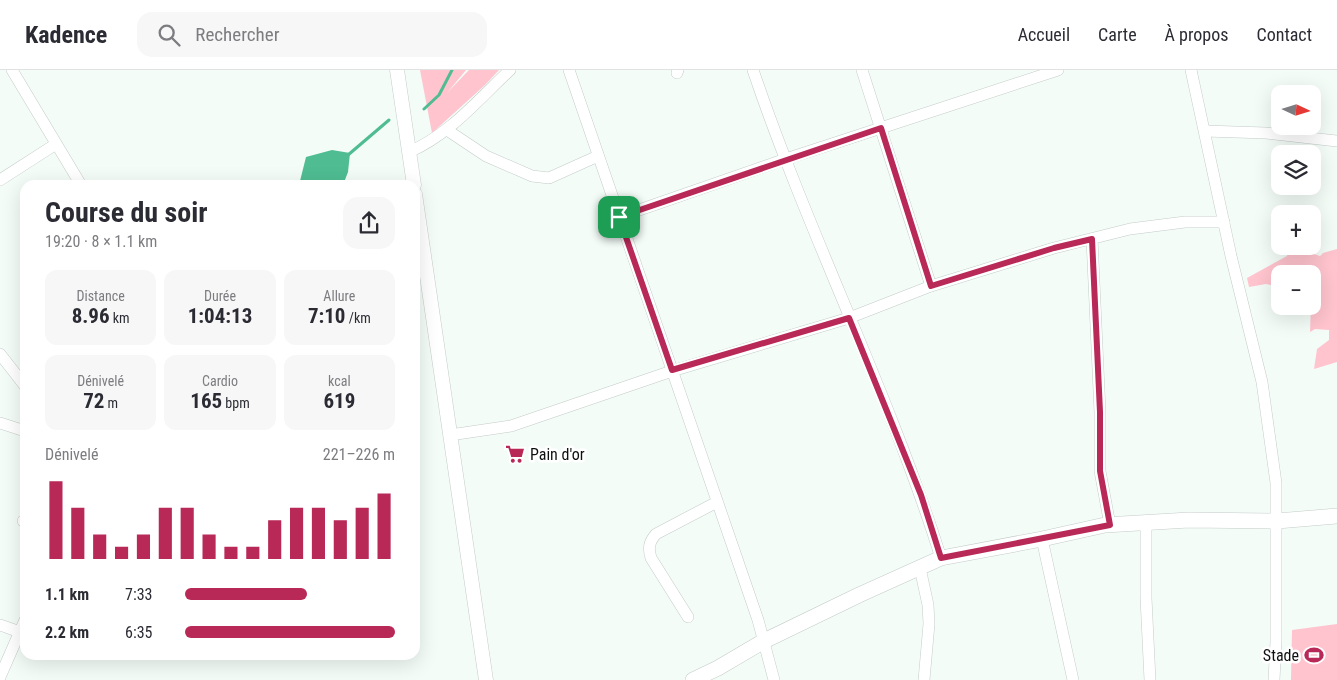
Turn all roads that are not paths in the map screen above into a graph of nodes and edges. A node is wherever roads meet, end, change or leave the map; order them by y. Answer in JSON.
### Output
{"nodes":[{"id":1,"x":12,"y":70,"type":"edge"},
{"id":2,"x":397,"y":70,"type":"edge"},
{"id":3,"x":510,"y":70,"type":"edge"},
{"id":4,"x":569,"y":70,"type":"edge"},
{"id":5,"x":753,"y":70,"type":"edge"},
{"id":6,"x":862,"y":70,"type":"edge"},
{"id":7,"x":1058,"y":70,"type":"edge"},
{"id":8,"x":1192,"y":70,"type":"edge"},
{"id":9,"x":881,"y":128,"type":"junction"},
{"id":10,"x":447,"y":130,"type":"junction"},
{"id":11,"x":1205,"y":131,"type":"junction"},
{"id":12,"x":1337,"y":141,"type":"edge"},
{"id":13,"x":56,"y":144,"type":"junction"},
{"id":14,"x":409,"y":152,"type":"junction"},
{"id":15,"x":598,"y":156,"type":"junction"},
{"id":16,"x":786,"y":159,"type":"junction"},
{"id":17,"x":0,"y":180,"type":"edge"},
{"id":18,"x":77,"y":180,"type":"edge"},
{"id":19,"x":413,"y":180,"type":"edge"},
{"id":20,"x":619,"y":217,"type":"junction"},
{"id":21,"x":1224,"y":222,"type":"junction"},
{"id":22,"x":420,"y":229,"type":"edge"},
{"id":23,"x":1092,"y":239,"type":"junction"},
{"id":24,"x":931,"y":286,"type":"junction"},
{"id":25,"x":849,"y":318,"type":"junction"},
{"id":26,"x":0,"y":354,"type":"edge"},
{"id":27,"x":672,"y":370,"type":"junction"},
{"id":28,"x":20,"y":380,"type":"edge"},
{"id":29,"x":0,"y":423,"type":"edge"},
{"id":30,"x":20,"y":429,"type":"edge"},
{"id":31,"x":450,"y":436,"type":"junction"},
{"id":32,"x":717,"y":502,"type":"junction"},
{"id":33,"x":1337,"y":516,"type":"edge"},
{"id":34,"x":1277,"y":522,"type":"junction"},
{"id":35,"x":1146,"y":523,"type":"junction"},
{"id":36,"x":1110,"y":525,"type":"junction"},
{"id":37,"x":1042,"y":540,"type":"junction"},
{"id":38,"x":941,"y":558,"type":"junction"},
{"id":39,"x":920,"y":568,"type":"junction"},
{"id":40,"x":688,"y":617,"type":"dead end"},
{"id":41,"x":0,"y":625,"type":"edge"},
{"id":42,"x":20,"y":632,"type":"joint"},
{"id":43,"x":764,"y":641,"type":"junction"},
{"id":44,"x":0,"y":677,"type":"edge"},
{"id":45,"x":486,"y":680,"type":"edge"},
{"id":46,"x":693,"y":680,"type":"edge"},
{"id":47,"x":774,"y":680,"type":"edge"},
{"id":48,"x":924,"y":680,"type":"edge"},
{"id":49,"x":1074,"y":680,"type":"edge"},
{"id":50,"x":1150,"y":680,"type":"edge"},
{"id":51,"x":1274,"y":680,"type":"edge"}],
"edges":[{"from":1,"to":13,"type":"street"},
{"from":2,"to":14,"type":"street"},
{"from":3,"to":10,"type":"street"},
{"from":4,"to":15,"type":"street"},
{"from":5,"to":16,"type":"street"},
{"from":6,"to":9,"type":"street"},
{"from":7,"to":9,"type":"street"},
{"from":8,"to":11,"type":"street"},
{"from":9,"to":16,"type":"street"},
{"from":9,"to":24,"type":"street"},
{"from":10,"to":14,"type":"street"},
{"from":10,"to":15,"type":"street"},
{"from":11,"to":12,"type":"street"},
{"from":11,"to":21,"type":"street"},
{"from":13,"to":17,"type":"street"},
{"from":13,"to":18,"type":"street"},
{"from":14,"to":19,"type":"street"},
{"from":15,"to":20,"type":"street"},
{"from":16,"to":20,"type":"street"},
{"from":16,"to":25,"type":"street"},
{"from":20,"to":27,"type":"street"},
{"from":21,"to":23,"type":"street"},
{"from":21,"to":34,"type":"street"},
{"from":22,"to":31,"type":"street"},
{"from":23,"to":24,"type":"street"},
{"from":23,"to":36,"type":"street"},
{"from":24,"to":25,"type":"street"},
{"from":25,"to":27,"type":"street"},
{"from":25,"to":38,"type":"street"},
{"from":26,"to":28,"type":"street"},
{"from":27,"to":31,"type":"street"},
{"from":27,"to":32,"type":"street"},
{"from":29,"to":30,"type":"street"},
{"from":31,"to":45,"type":"street"},
{"from":32,"to":40,"type":"street"},
{"from":32,"to":43,"type":"street"},
{"from":33,"to":34,"type":"main road"},
{"from":34,"to":35,"type":"main road"},
{"from":34,"to":51,"type":"street"},
{"from":35,"to":36,"type":"main road"},
{"from":35,"to":50,"type":"street"},
{"from":36,"to":37,"type":"main road"},
{"from":37,"to":38,"type":"main road"},
{"from":37,"to":49,"type":"street"},
{"from":38,"to":39,"type":"main road"},
{"from":39,"to":43,"type":"main road"},
{"from":39,"to":48,"type":"street"},
{"from":41,"to":42,"type":"street"},
{"from":42,"to":44,"type":"street"},
{"from":43,"to":46,"type":"main road"},
{"from":43,"to":47,"type":"street"}]}
